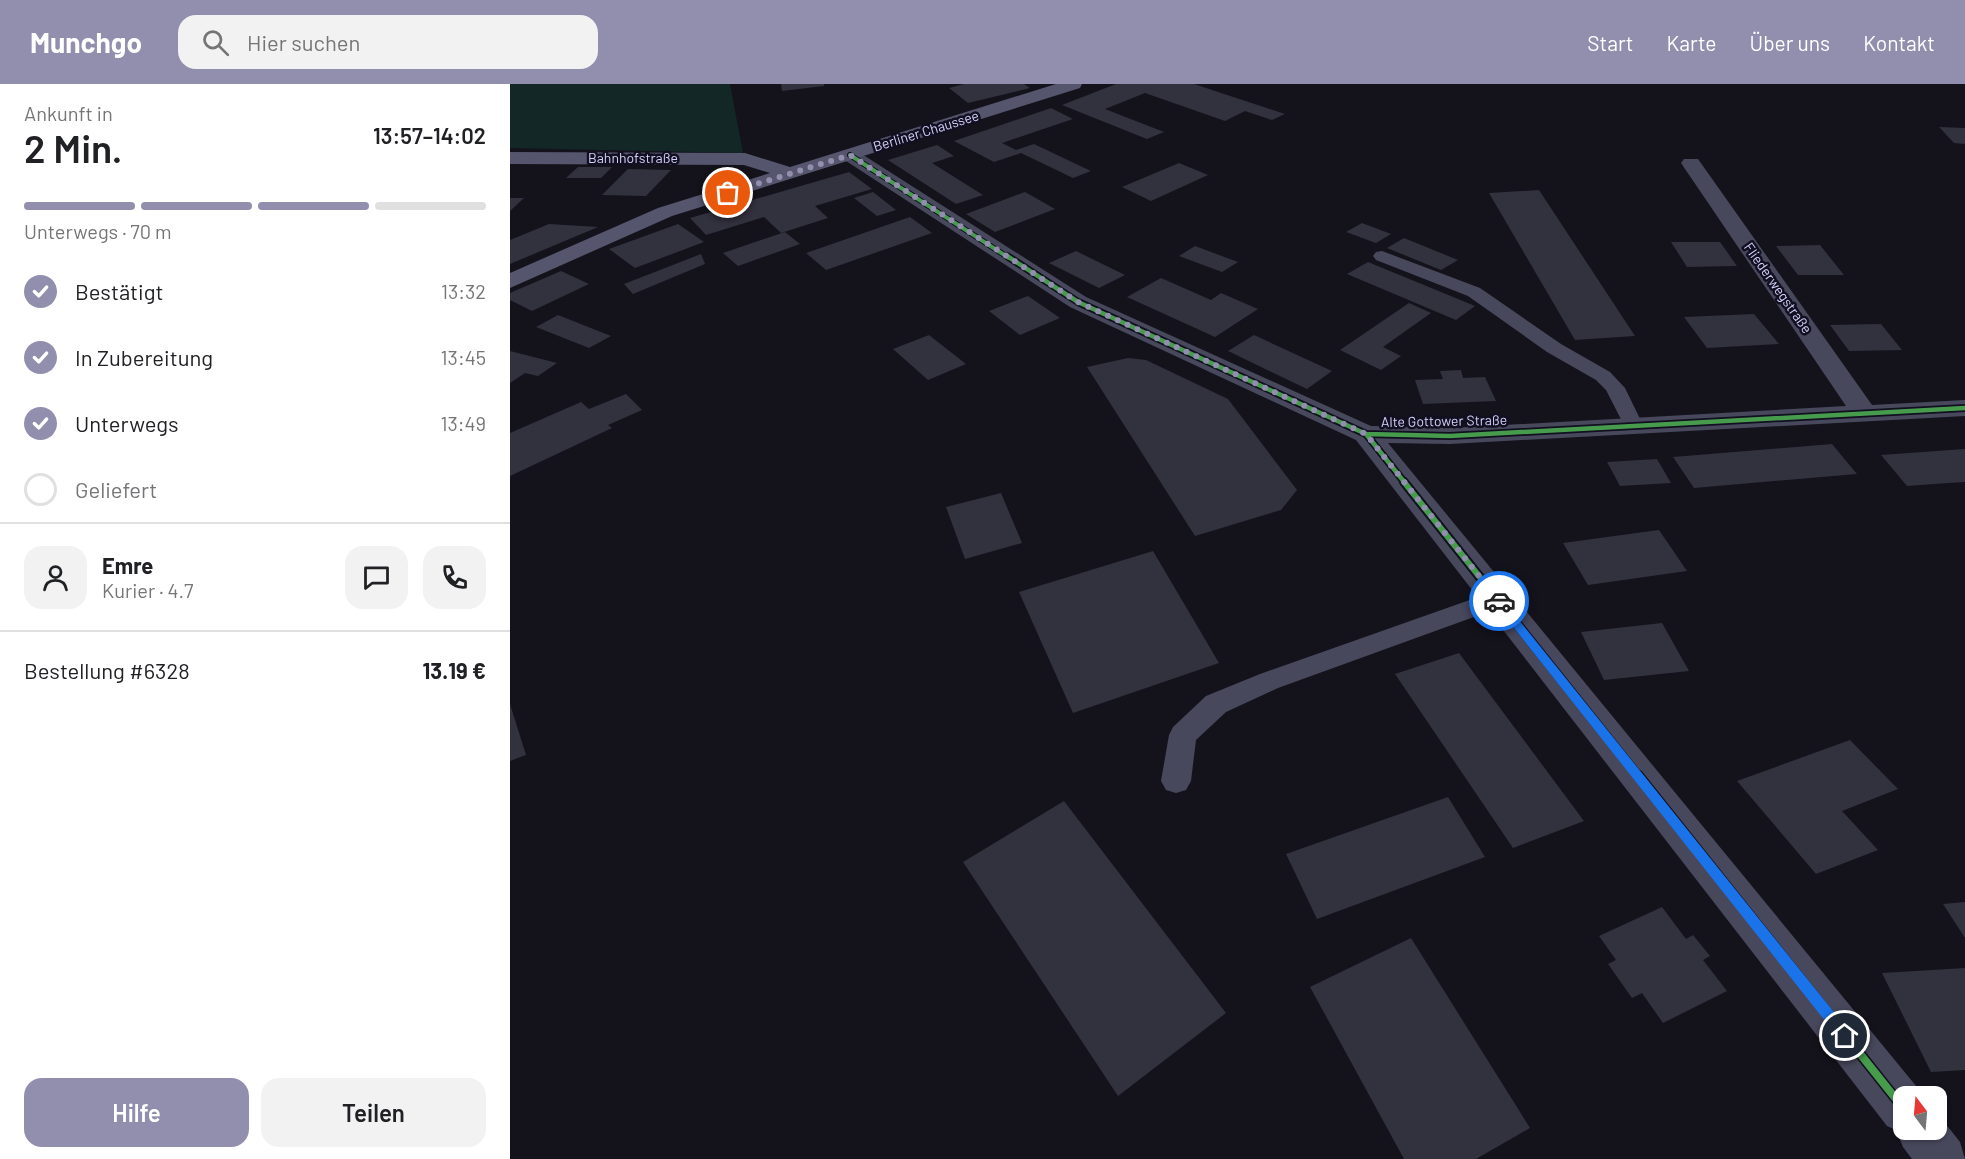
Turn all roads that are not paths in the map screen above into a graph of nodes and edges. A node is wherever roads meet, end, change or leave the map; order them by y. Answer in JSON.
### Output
{"nodes":[{"id":1,"x":1071,"y":84,"type":"edge"},
{"id":2,"x":850,"y":155,"type":"junction"},
{"id":3,"x":510,"y":158,"type":"edge"},
{"id":4,"x":1691,"y":163,"type":"dead end"},
{"id":5,"x":790,"y":173,"type":"junction"},
{"id":6,"x":1382,"y":256,"type":"dead end"},
{"id":7,"x":510,"y":281,"type":"edge"},
{"id":8,"x":1965,"y":408,"type":"edge"},
{"id":9,"x":1864,"y":413,"type":"junction"},
{"id":10,"x":1633,"y":425,"type":"junction"},
{"id":11,"x":1366,"y":434,"type":"junction"},
{"id":12,"x":1498,"y":600,"type":"junction"},
{"id":13,"x":1176,"y":781,"type":"dead end"},
{"id":14,"x":1893,"y":1095,"type":"edge"},
{"id":15,"x":1928,"y":1140,"type":"edge"},
{"id":16,"x":1943,"y":1159,"type":"edge"}],
"edges":[{"from":1,"to":2,"type":"street","name":"Berliner Chaussee"},
{"from":2,"to":5,"type":"street","name":"Berliner Chaussee"},
{"from":2,"to":11,"type":"street","name":"Alte Gottower Straße"},
{"from":3,"to":5,"type":"street","name":"Bahnhofstraße"},
{"from":4,"to":9,"type":"street","name":"Fliederwegstraße"},
{"from":5,"to":7,"type":"street","name":"Berliner Chaussee"},
{"from":6,"to":10,"type":"lane"},
{"from":8,"to":9,"type":"street","name":"Alte Gottower Straße"},
{"from":9,"to":10,"type":"street","name":"Alte Gottower Straße"},
{"from":10,"to":11,"type":"street","name":"Alte Gottower Straße"},
{"from":11,"to":12,"type":"street"},
{"from":12,"to":13,"type":"lane"},
{"from":12,"to":14,"type":"street"},
{"from":15,"to":16,"type":"street"}]}
